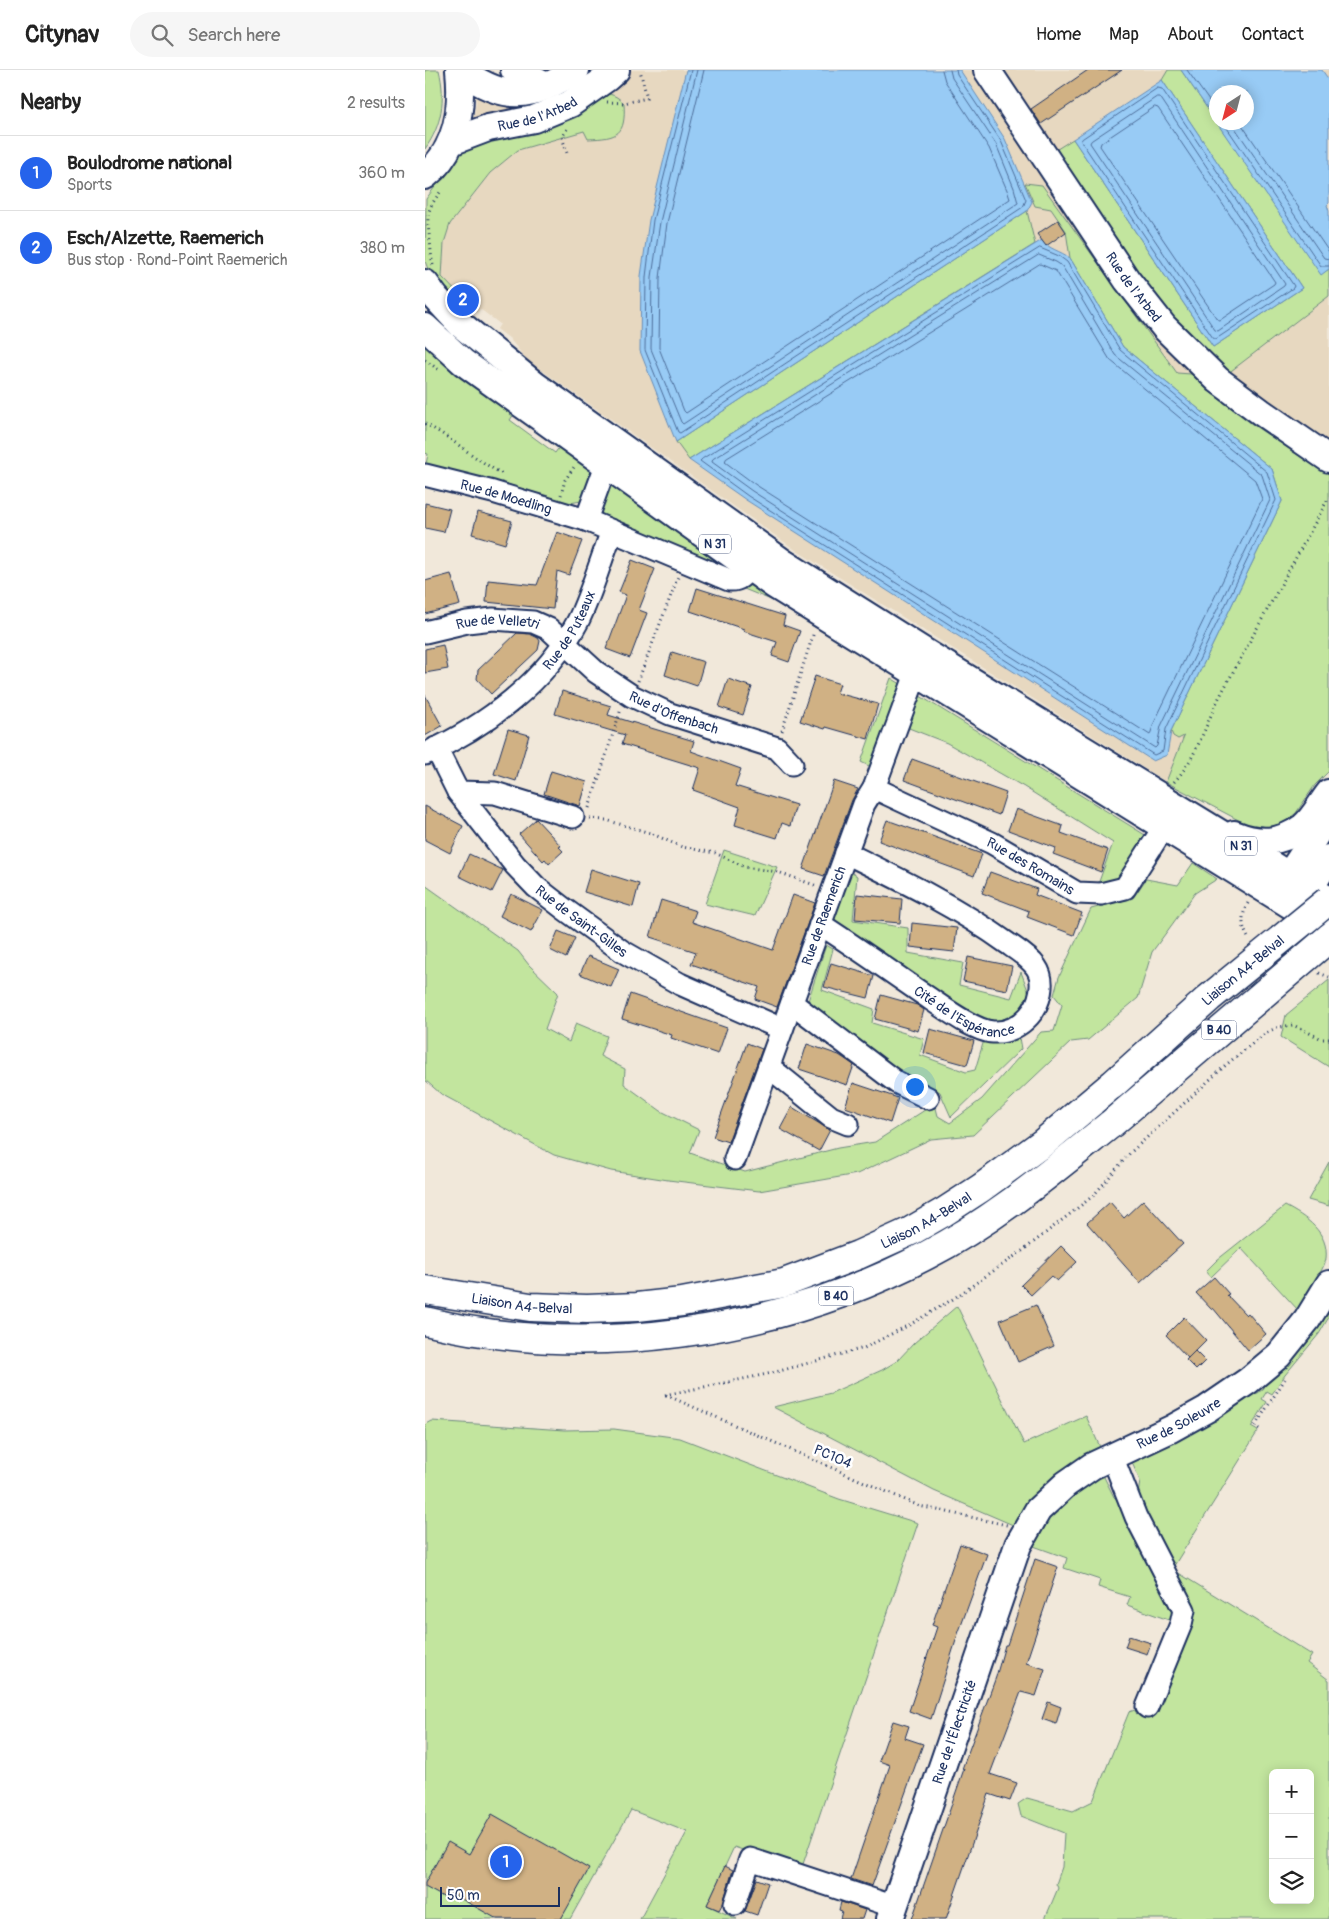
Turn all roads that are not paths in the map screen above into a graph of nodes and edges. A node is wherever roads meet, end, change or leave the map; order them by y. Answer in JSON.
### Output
{"nodes":[{"id":1,"x":459,"y":70,"type":"edge"},
{"id":2,"x":514,"y":70,"type":"edge"},
{"id":3,"x":576,"y":70,"type":"edge"},
{"id":4,"x":616,"y":70,"type":"edge"},
{"id":5,"x":987,"y":70,"type":"edge"},
{"id":6,"x":546,"y":78,"type":"edge"},
{"id":7,"x":451,"y":142,"type":"junction"},
{"id":8,"x":434,"y":182,"type":"edge"},
{"id":9,"x":430,"y":276,"type":"edge"},
{"id":10,"x":425,"y":327,"type":"edge"},
{"id":11,"x":1329,"y":459,"type":"edge"},
{"id":12,"x":606,"y":465,"type":"junction"},
{"id":13,"x":425,"y":475,"type":"edge"},
{"id":14,"x":586,"y":520,"type":"junction"},
{"id":15,"x":612,"y":532,"type":"junction"},
{"id":16,"x":749,"y":568,"type":"junction"},
{"id":17,"x":425,"y":632,"type":"edge"},
{"id":18,"x":566,"y":643,"type":"junction"},
{"id":19,"x":922,"y":664,"type":"junction"},
{"id":20,"x":431,"y":751,"type":"edge"},
{"id":21,"x":792,"y":764,"type":"dead end"},
{"id":22,"x":874,"y":788,"type":"junction"},
{"id":23,"x":458,"y":792,"type":"junction"},
{"id":24,"x":1329,"y":793,"type":"edge"},
{"id":25,"x":1329,"y":816,"type":"edge"},
{"id":26,"x":1194,"y":817,"type":"junction"},
{"id":27,"x":579,"y":818,"type":"road end"},
{"id":28,"x":1165,"y":827,"type":"junction"},
{"id":29,"x":846,"y":853,"type":"junction"},
{"id":30,"x":1329,"y":858,"type":"edge"},
{"id":31,"x":1302,"y":892,"type":"edge"},
{"id":32,"x":820,"y":924,"type":"junction"},
{"id":33,"x":1329,"y":929,"type":"edge"},
{"id":34,"x":1329,"y":938,"type":"edge"},
{"id":35,"x":792,"y":1002,"type":"junction"},
{"id":36,"x":782,"y":1029,"type":"junction"},
{"id":37,"x":769,"y":1067,"type":"junction"},
{"id":38,"x":929,"y":1098,"type":"dead end"},
{"id":39,"x":848,"y":1124,"type":"dead end"},
{"id":40,"x":735,"y":1160,"type":"dead end"},
{"id":41,"x":425,"y":1277,"type":"edge"},
{"id":42,"x":1329,"y":1284,"type":"edge"},
{"id":43,"x":425,"y":1290,"type":"edge"},
{"id":44,"x":531,"y":1307,"type":"junction"},
{"id":45,"x":425,"y":1321,"type":"edge"},
{"id":46,"x":425,"y":1333,"type":"edge"},
{"id":47,"x":514,"y":1337,"type":"junction"},
{"id":48,"x":1112,"y":1456,"type":"junction"},
{"id":49,"x":1018,"y":1545,"type":"joint"},
{"id":50,"x":1147,"y":1707,"type":"dead end"},
{"id":51,"x":735,"y":1904,"type":"dead end"},
{"id":52,"x":893,"y":1913,"type":"edge"}],
"edges":[{"from":1,"to":6,"type":"main road","name":"Rue de l'Arbed"},
{"from":1,"to":7,"type":"main road"},
{"from":2,"to":6,"type":"main road"},
{"from":3,"to":6,"type":"main road","name":"Rue de l'Arbed"},
{"from":4,"to":7,"type":"main road","name":"Rue de l'Arbed"},
{"from":5,"to":11,"type":"main road","name":"Rue de l'Arbed"},
{"from":7,"to":8,"type":"main road"},
{"from":9,"to":19,"type":"main road","number":"N 31"},
{"from":10,"to":12,"type":"main road","number":"N 31"},
{"from":12,"to":14,"type":"street"},
{"from":12,"to":16,"type":"main road","number":"N 31"},
{"from":13,"to":14,"type":"street","name":"Rue de Moedling"},
{"from":14,"to":15,"type":"street"},
{"from":15,"to":16,"type":"street"},
{"from":15,"to":18,"type":"street","name":"Rue de Puteaux"},
{"from":16,"to":19,"type":"main road","number":"N 31"},
{"from":17,"to":18,"type":"street","name":"Rue de Velletri"},
{"from":18,"to":20,"type":"street","name":"Rue de Puteaux"},
{"from":18,"to":21,"type":"street","name":"Rue d'Offenbach"},
{"from":19,"to":22,"type":"street","name":"Rue de Raemerich"},
{"from":19,"to":26,"type":"main road","number":"N 31"},
{"from":19,"to":28,"type":"main road","number":"N 31"},
{"from":20,"to":23,"type":"street","name":"Rue de Saint-Gilles"},
{"from":22,"to":28,"type":"street","name":"Rue des Romains"},
{"from":22,"to":29,"type":"street","name":"Rue de Raemerich"},
{"from":23,"to":27,"type":"street"},
{"from":23,"to":36,"type":"street","name":"Rue de Saint-Gilles"},
{"from":24,"to":26,"type":"main road"},
{"from":25,"to":31,"type":"main road"},
{"from":26,"to":31,"type":"main road","number":"N 31"},
{"from":28,"to":31,"type":"main road","number":"N 31"},
{"from":29,"to":32,"type":"street","name":"Rue de Raemerich"},
{"from":29,"to":32,"type":"street","name":"Cité de l'Espérance"},
{"from":30,"to":31,"type":"main road"},
{"from":31,"to":33,"type":"main road","number":"N 31"},
{"from":31,"to":44,"type":"highway","name":"Liaison A4-Belval","number":"B 40","bridge":true},
{"from":32,"to":35,"type":"street","name":"Rue de Raemerich"},
{"from":34,"to":47,"type":"highway","number":"B 40","bridge":true},
{"from":35,"to":36,"type":"street","name":"Rue de Raemerich"},
{"from":35,"to":38,"type":"street"},
{"from":36,"to":37,"type":"street","name":"Rue de Raemerich"},
{"from":37,"to":39,"type":"street"},
{"from":37,"to":40,"type":"street","name":"Rue de Raemerich"},
{"from":41,"to":44,"type":"highway","number":"B 40"},
{"from":42,"to":48,"type":"main road","name":"Rue de Soleuvre"},
{"from":43,"to":44,"type":"highway","name":"Liaison A4-Belval","number":"B 40"},
{"from":45,"to":47,"type":"highway","number":"B 40"},
{"from":46,"to":47,"type":"highway","number":"B 40"},
{"from":48,"to":49,"type":"main road","name":"Rue de Soleuvre"},
{"from":48,"to":50,"type":"street"},
{"from":49,"to":52,"type":"main road","name":"Rue de l'Électricité"},
{"from":51,"to":52,"type":"street"}]}
